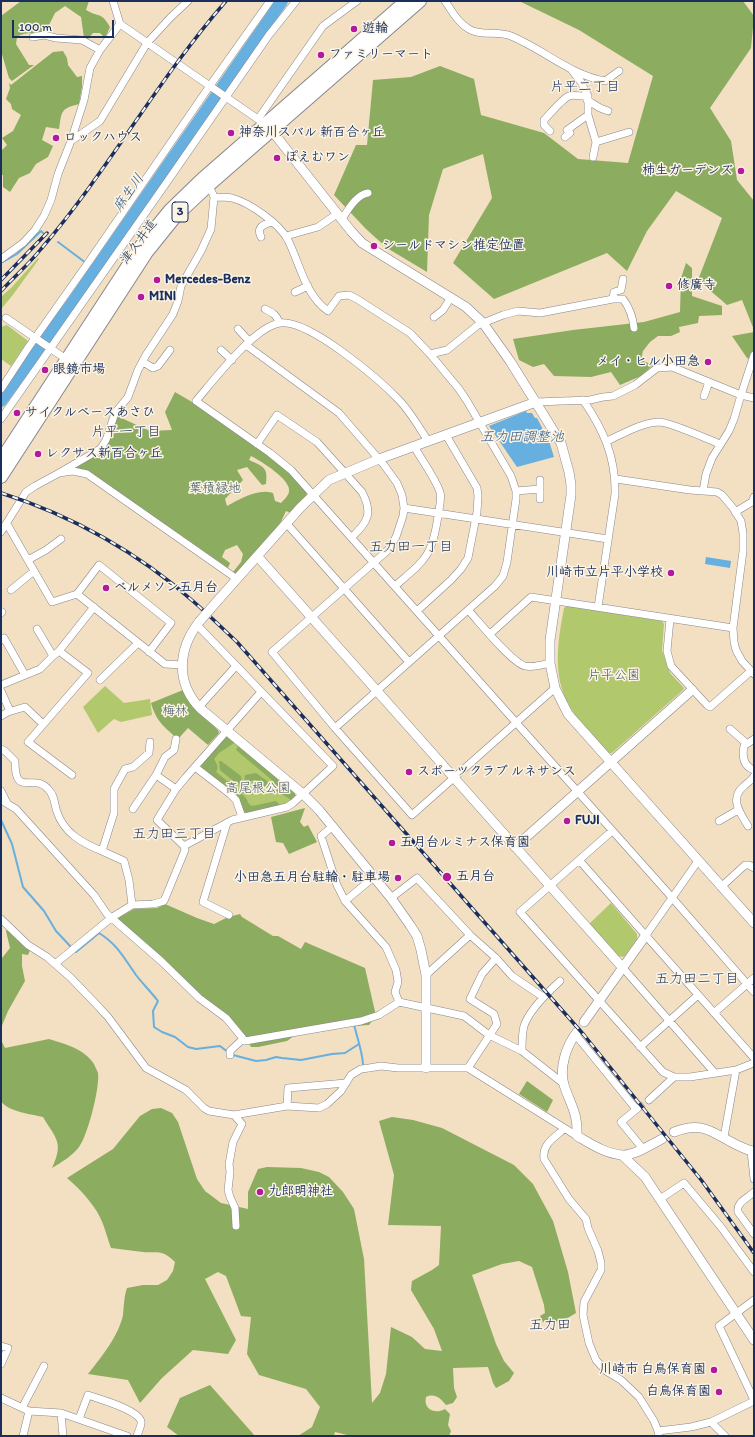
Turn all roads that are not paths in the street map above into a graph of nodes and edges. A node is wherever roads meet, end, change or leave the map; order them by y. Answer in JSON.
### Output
{"nodes":[{"id":1,"x":113,"y":1,"type":"edge"},
{"id":2,"x":188,"y":1,"type":"edge"},
{"id":3,"x":270,"y":1,"type":"edge"},
{"id":4,"x":296,"y":1,"type":"edge"},
{"id":5,"x":357,"y":1,"type":"edge"},
{"id":6,"x":420,"y":1,"type":"edge"},
{"id":7,"x":445,"y":1,"type":"edge"},
{"id":8,"x":399,"y":3,"type":"edge"},
{"id":9,"x":120,"y":24,"type":"junction"},
{"id":10,"x":33,"y":37,"type":"dead end"},
{"id":11,"x":147,"y":43,"type":"junction"},
{"id":12,"x":100,"y":50,"type":"junction"},
{"id":13,"x":571,"y":68,"type":"junction"},
{"id":14,"x":619,"y":71,"type":"dead end"},
{"id":15,"x":211,"y":88,"type":"junction"},
{"id":16,"x":224,"y":96,"type":"junction"},
{"id":17,"x":588,"y":98,"type":"junction"},
{"id":18,"x":608,"y":111,"type":"dead end"},
{"id":19,"x":588,"y":115,"type":"junction"},
{"id":20,"x":265,"y":125,"type":"junction"},
{"id":21,"x":550,"y":131,"type":"dead end"},
{"id":22,"x":629,"y":132,"type":"dead end"},
{"id":23,"x":565,"y":137,"type":"dead end"},
{"id":24,"x":71,"y":141,"type":"junction"},
{"id":25,"x":596,"y":142,"type":"junction"},
{"id":26,"x":592,"y":157,"type":"dead end"},
{"id":27,"x":208,"y":186,"type":"junction"},
{"id":28,"x":368,"y":193,"type":"dead end"},
{"id":29,"x":214,"y":197,"type":"junction"},
{"id":30,"x":340,"y":217,"type":"junction"},
{"id":31,"x":272,"y":222,"type":"junction"},
{"id":32,"x":286,"y":236,"type":"junction"},
{"id":33,"x":261,"y":237,"type":"dead end"},
{"id":34,"x":1,"y":259,"type":"edge"},
{"id":35,"x":623,"y":279,"type":"dead end"},
{"id":36,"x":308,"y":286,"type":"junction"},
{"id":37,"x":295,"y":292,"type":"dead end"},
{"id":38,"x":451,"y":297,"type":"junction"},
{"id":39,"x":613,"y":299,"type":"junction"},
{"id":40,"x":265,"y":309,"type":"dead end"},
{"id":41,"x":434,"y":317,"type":"dead end"},
{"id":42,"x":6,"y":318,"type":"dead end"},
{"id":43,"x":483,"y":322,"type":"junction"},
{"id":44,"x":279,"y":323,"type":"junction"},
{"id":45,"x":634,"y":328,"type":"dead end"},
{"id":46,"x":238,"y":329,"type":"dead end"},
{"id":47,"x":36,"y":339,"type":"junction"},
{"id":48,"x":248,"y":343,"type":"junction"},
{"id":49,"x":49,"y":347,"type":"junction"},
{"id":50,"x":170,"y":350,"type":"dead end"},
{"id":51,"x":221,"y":350,"type":"dead end"},
{"id":52,"x":430,"y":354,"type":"junction"},
{"id":53,"x":754,"y":355,"type":"edge"},
{"id":54,"x":66,"y":359,"type":"junction"},
{"id":55,"x":232,"y":360,"type":"junction"},
{"id":56,"x":142,"y":362,"type":"junction"},
{"id":57,"x":709,"y":382,"type":"junction"},
{"id":58,"x":1,"y":388,"type":"edge"},
{"id":59,"x":741,"y":395,"type":"junction"},
{"id":60,"x":704,"y":396,"type":"dead end"},
{"id":61,"x":754,"y":398,"type":"edge"},
{"id":62,"x":583,"y":400,"type":"junction"},
{"id":63,"x":536,"y":402,"type":"junction"},
{"id":64,"x":1,"y":419,"type":"edge"},
{"id":65,"x":479,"y":422,"type":"junction"},
{"id":66,"x":446,"y":435,"type":"junction"},
{"id":67,"x":428,"y":441,"type":"junction"},
{"id":68,"x":607,"y":441,"type":"junction"},
{"id":69,"x":257,"y":444,"type":"junction"},
{"id":70,"x":720,"y":444,"type":"junction"},
{"id":71,"x":414,"y":446,"type":"junction"},
{"id":72,"x":379,"y":459,"type":"junction"},
{"id":73,"x":1,"y":460,"type":"edge"},
{"id":74,"x":59,"y":473,"type":"junction"},
{"id":75,"x":344,"y":473,"type":"junction"},
{"id":76,"x":1,"y":477,"type":"edge"},
{"id":77,"x":616,"y":479,"type":"junction"},
{"id":78,"x":540,"y":480,"type":"dead end"},
{"id":79,"x":540,"y":489,"type":"junction"},
{"id":80,"x":703,"y":490,"type":"junction"},
{"id":81,"x":516,"y":491,"type":"junction"},
{"id":82,"x":314,"y":494,"type":"junction"},
{"id":83,"x":754,"y":497,"type":"edge"},
{"id":84,"x":540,"y":499,"type":"dead end"},
{"id":85,"x":404,"y":508,"type":"junction"},
{"id":86,"x":439,"y":512,"type":"junction"},
{"id":87,"x":735,"y":512,"type":"junction"},
{"id":88,"x":475,"y":518,"type":"junction"},
{"id":89,"x":7,"y":524,"type":"junction"},
{"id":90,"x":287,"y":524,"type":"junction"},
{"id":91,"x":513,"y":524,"type":"junction"},
{"id":92,"x":1,"y":532,"type":"edge"},
{"id":93,"x":566,"y":532,"type":"junction"},
{"id":94,"x":352,"y":537,"type":"junction"},
{"id":95,"x":61,"y":538,"type":"dead end"},
{"id":96,"x":608,"y":539,"type":"junction"},
{"id":97,"x":258,"y":557,"type":"junction"},
{"id":98,"x":28,"y":560,"type":"junction"},
{"id":99,"x":374,"y":563,"type":"junction"},
{"id":100,"x":34,"y":571,"type":"junction"},
{"id":101,"x":237,"y":579,"type":"junction"},
{"id":102,"x":395,"y":586,"type":"junction"},
{"id":103,"x":344,"y":589,"type":"junction"},
{"id":104,"x":11,"y":590,"type":"dead end"},
{"id":105,"x":77,"y":594,"type":"junction"},
{"id":106,"x":556,"y":600,"type":"junction"},
{"id":107,"x":94,"y":607,"type":"junction"},
{"id":108,"x":598,"y":607,"type":"junction"},
{"id":109,"x":469,"y":610,"type":"junction"},
{"id":110,"x":417,"y":611,"type":"junction"},
{"id":111,"x":311,"y":618,"type":"junction"},
{"id":112,"x":670,"y":619,"type":"junction"},
{"id":113,"x":198,"y":623,"type":"junction"},
{"id":114,"x":733,"y":628,"type":"junction"},
{"id":115,"x":37,"y":629,"type":"dead end"},
{"id":116,"x":490,"y":634,"type":"junction"},
{"id":117,"x":439,"y":636,"type":"junction"},
{"id":118,"x":1,"y":640,"type":"edge"},
{"id":119,"x":138,"y":643,"type":"junction"},
{"id":120,"x":59,"y":651,"type":"junction"},
{"id":121,"x":149,"y":652,"type":"junction"},
{"id":122,"x":53,"y":656,"type":"junction"},
{"id":123,"x":409,"y":662,"type":"junction"},
{"id":124,"x":550,"y":663,"type":"junction"},
{"id":125,"x":182,"y":665,"type":"junction"},
{"id":126,"x":236,"y":666,"type":"junction"},
{"id":127,"x":752,"y":672,"type":"edge"},
{"id":128,"x":24,"y":675,"type":"junction"},
{"id":129,"x":100,"y":680,"type":"dead end"},
{"id":130,"x":1,"y":685,"type":"edge"},
{"id":131,"x":555,"y":688,"type":"junction"},
{"id":132,"x":692,"y":690,"type":"junction"},
{"id":133,"x":1,"y":691,"type":"edge"},
{"id":134,"x":261,"y":692,"type":"junction"},
{"id":135,"x":377,"y":692,"type":"junction"},
{"id":136,"x":199,"y":707,"type":"junction"},
{"id":137,"x":10,"y":711,"type":"junction"},
{"id":138,"x":1,"y":716,"type":"edge"},
{"id":139,"x":517,"y":722,"type":"junction"},
{"id":140,"x":44,"y":724,"type":"junction"},
{"id":141,"x":336,"y":728,"type":"junction"},
{"id":142,"x":730,"y":729,"type":"dead end"},
{"id":143,"x":227,"y":731,"type":"junction"},
{"id":144,"x":176,"y":739,"type":"dead end"},
{"id":145,"x":754,"y":739,"type":"edge"},
{"id":146,"x":150,"y":742,"type":"dead end"},
{"id":147,"x":746,"y":743,"type":"junction"},
{"id":148,"x":1,"y":749,"type":"edge"},
{"id":149,"x":611,"y":762,"type":"junction"},
{"id":150,"x":195,"y":766,"type":"junction"},
{"id":151,"x":754,"y":770,"type":"edge"},
{"id":152,"x":72,"y":775,"type":"dead end"},
{"id":153,"x":156,"y":775,"type":"junction"},
{"id":154,"x":754,"y":776,"type":"edge"},
{"id":155,"x":454,"y":778,"type":"junction"},
{"id":156,"x":176,"y":789,"type":"junction"},
{"id":157,"x":1,"y":791,"type":"edge"},
{"id":158,"x":578,"y":791,"type":"junction"},
{"id":159,"x":303,"y":794,"type":"junction"},
{"id":160,"x":4,"y":801,"type":"edge"},
{"id":161,"x":133,"y":809,"type":"dead end"},
{"id":162,"x":738,"y":810,"type":"junction"},
{"id":163,"x":242,"y":817,"type":"junction"},
{"id":164,"x":719,"y":821,"type":"dead end"},
{"id":165,"x":227,"y":823,"type":"junction"},
{"id":166,"x":333,"y":826,"type":"junction"},
{"id":167,"x":748,"y":826,"type":"dead end"},
{"id":168,"x":612,"y":831,"type":"junction"},
{"id":169,"x":184,"y":846,"type":"junction"},
{"id":170,"x":516,"y":847,"type":"junction"},
{"id":171,"x":102,"y":850,"type":"junction"},
{"id":172,"x":579,"y":860,"type":"junction"},
{"id":173,"x":698,"y":861,"type":"junction"},
{"id":174,"x":754,"y":868,"type":"edge"},
{"id":175,"x":374,"y":877,"type":"junction"},
{"id":176,"x":549,"y":886,"type":"junction"},
{"id":177,"x":721,"y":887,"type":"junction"},
{"id":178,"x":391,"y":898,"type":"junction"},
{"id":179,"x":673,"y":898,"type":"junction"},
{"id":180,"x":345,"y":901,"type":"junction"},
{"id":181,"x":132,"y":905,"type":"junction"},
{"id":182,"x":229,"y":915,"type":"dead end"},
{"id":183,"x":111,"y":918,"type":"junction"},
{"id":184,"x":1,"y":919,"type":"edge"},
{"id":185,"x":754,"y":923,"type":"edge"},
{"id":186,"x":470,"y":935,"type":"junction"},
{"id":187,"x":646,"y":935,"type":"junction"},
{"id":188,"x":496,"y":958,"type":"junction"},
{"id":189,"x":55,"y":964,"type":"junction"},
{"id":190,"x":623,"y":968,"type":"junction"},
{"id":191,"x":426,"y":975,"type":"junction"},
{"id":192,"x":754,"y":978,"type":"edge"},
{"id":193,"x":560,"y":981,"type":"dead end"},
{"id":194,"x":747,"y":984,"type":"junction"},
{"id":195,"x":754,"y":992,"type":"edge"},
{"id":196,"x":698,"y":995,"type":"junction"},
{"id":197,"x":543,"y":997,"type":"junction"},
{"id":198,"x":600,"y":1000,"type":"junction"},
{"id":199,"x":400,"y":1002,"type":"junction"},
{"id":200,"x":426,"y":1009,"type":"junction"},
{"id":201,"x":714,"y":1013,"type":"junction"},
{"id":202,"x":669,"y":1021,"type":"junction"},
{"id":203,"x":584,"y":1022,"type":"dead end"},
{"id":204,"x":576,"y":1033,"type":"joint"},
{"id":205,"x":489,"y":1035,"type":"junction"},
{"id":206,"x":243,"y":1039,"type":"junction"},
{"id":207,"x":640,"y":1047,"type":"junction"},
{"id":208,"x":522,"y":1051,"type":"junction"},
{"id":209,"x":230,"y":1053,"type":"dead end"},
{"id":210,"x":754,"y":1058,"type":"edge"},
{"id":211,"x":754,"y":1063,"type":"edge"},
{"id":212,"x":426,"y":1068,"type":"junction"},
{"id":213,"x":468,"y":1068,"type":"junction"},
{"id":214,"x":736,"y":1070,"type":"junction"},
{"id":215,"x":714,"y":1072,"type":"junction"},
{"id":216,"x":674,"y":1077,"type":"junction"},
{"id":217,"x":346,"y":1083,"type":"junction"},
{"id":218,"x":564,"y":1084,"type":"junction"},
{"id":219,"x":649,"y":1100,"type":"tunnel mouth"},
{"id":220,"x":287,"y":1106,"type":"junction"},
{"id":221,"x":234,"y":1115,"type":"junction"},
{"id":222,"x":564,"y":1129,"type":"junction"},
{"id":223,"x":674,"y":1132,"type":"dead end"},
{"id":224,"x":577,"y":1136,"type":"junction"},
{"id":225,"x":724,"y":1137,"type":"junction"},
{"id":226,"x":662,"y":1139,"type":"dead end"},
{"id":227,"x":643,"y":1149,"type":"junction"},
{"id":228,"x":752,"y":1151,"type":"edge"},
{"id":229,"x":623,"y":1156,"type":"junction"},
{"id":230,"x":754,"y":1179,"type":"edge"},
{"id":231,"x":754,"y":1192,"type":"edge"},
{"id":232,"x":660,"y":1199,"type":"junction"},
{"id":233,"x":236,"y":1226,"type":"dead end"},
{"id":234,"x":753,"y":1231,"type":"edge"},
{"id":235,"x":754,"y":1272,"type":"edge"},
{"id":236,"x":754,"y":1300,"type":"edge"},
{"id":237,"x":736,"y":1312,"type":"junction"},
{"id":238,"x":754,"y":1340,"type":"edge"},
{"id":239,"x":1,"y":1346,"type":"edge"},
{"id":240,"x":1,"y":1364,"type":"edge"},
{"id":241,"x":44,"y":1366,"type":"dead end"},
{"id":242,"x":1,"y":1398,"type":"edge"},
{"id":243,"x":754,"y":1401,"type":"edge"},
{"id":244,"x":25,"y":1410,"type":"junction"},
{"id":245,"x":61,"y":1413,"type":"junction"},
{"id":246,"x":80,"y":1419,"type":"junction"},
{"id":247,"x":710,"y":1422,"type":"junction"},
{"id":248,"x":658,"y":1433,"type":"edge"},
{"id":249,"x":124,"y":1435,"type":"edge"},
{"id":250,"x":23,"y":1436,"type":"edge"},
{"id":251,"x":63,"y":1436,"type":"edge"},
{"id":252,"x":137,"y":1436,"type":"edge"},
{"id":253,"x":725,"y":1436,"type":"edge"}],
"edges":[{"from":1,"to":9,"type":"street"},
{"from":2,"to":11,"type":"street"},
{"from":3,"to":15,"type":"street"},
{"from":4,"to":16,"type":"street"},
{"from":5,"to":20,"type":"street"},
{"from":6,"to":20,"type":"main road","name":"津久井道","number":"3"},
{"from":7,"to":13,"type":"street"},
{"from":8,"to":20,"type":"main road","name":"津久井道","number":"3"},
{"from":9,"to":11,"type":"street"},
{"from":9,"to":12,"type":"street"},
{"from":10,"to":12,"type":"street"},
{"from":11,"to":15,"type":"street"},
{"from":11,"to":24,"type":"street"},
{"from":12,"to":24,"type":"street"},
{"from":13,"to":14,"type":"street"},
{"from":13,"to":17,"type":"street"},
{"from":15,"to":16,"type":"street"},
{"from":15,"to":47,"type":"street"},
{"from":16,"to":20,"type":"street"},
{"from":16,"to":49,"type":"street"},
{"from":17,"to":18,"type":"street"},
{"from":17,"to":19,"type":"street"},
{"from":17,"to":21,"type":"street"},
{"from":19,"to":23,"type":"street"},
{"from":19,"to":25,"type":"street"},
{"from":20,"to":27,"type":"main road","name":"津久井道","number":"3"},
{"from":20,"to":30,"type":"street"},
{"from":20,"to":54,"type":"main road","name":"津久井道","number":"3"},
{"from":22,"to":25,"type":"street"},
{"from":24,"to":34,"type":"street"},
{"from":25,"to":26,"type":"street"},
{"from":27,"to":29,"type":"street"},
{"from":27,"to":76,"type":"main road","name":"津久井道","number":"3"},
{"from":28,"to":30,"type":"street"},
{"from":29,"to":31,"type":"street"},
{"from":29,"to":56,"type":"street"},
{"from":30,"to":32,"type":"street"},
{"from":30,"to":38,"type":"street"},
{"from":31,"to":32,"type":"street"},
{"from":31,"to":33,"type":"street"},
{"from":32,"to":36,"type":"street"},
{"from":35,"to":39,"type":"street"},
{"from":36,"to":37,"type":"street"},
{"from":36,"to":52,"type":"street"},
{"from":38,"to":41,"type":"street"},
{"from":38,"to":43,"type":"street"},
{"from":39,"to":43,"type":"street"},
{"from":39,"to":45,"type":"street"},
{"from":40,"to":44,"type":"street"},
{"from":42,"to":47,"type":"street"},
{"from":43,"to":52,"type":"street"},
{"from":43,"to":63,"type":"street"},
{"from":44,"to":48,"type":"street"},
{"from":44,"to":67,"type":"street"},
{"from":46,"to":48,"type":"street"},
{"from":47,"to":49,"type":"street"},
{"from":47,"to":58,"type":"street"},
{"from":48,"to":55,"type":"street"},
{"from":48,"to":72,"type":"street"},
{"from":49,"to":54,"type":"street"},
{"from":49,"to":64,"type":"street"},
{"from":50,"to":56,"type":"street"},
{"from":51,"to":55,"type":"street"},
{"from":52,"to":65,"type":"street"},
{"from":53,"to":59,"type":"street"},
{"from":54,"to":73,"type":"main road","name":"津久井道","number":"3"},
{"from":55,"to":69,"type":"street"},
{"from":56,"to":74,"type":"street"},
{"from":57,"to":59,"type":"street"},
{"from":57,"to":60,"type":"street"},
{"from":57,"to":62,"type":"street"},
{"from":59,"to":61,"type":"street"},
{"from":59,"to":70,"type":"street"},
{"from":62,"to":63,"type":"street"},
{"from":62,"to":68,"type":"street"},
{"from":63,"to":65,"type":"street"},
{"from":63,"to":93,"type":"street"},
{"from":65,"to":66,"type":"street"},
{"from":65,"to":81,"type":"street"},
{"from":66,"to":67,"type":"street"},
{"from":66,"to":88,"type":"street"},
{"from":67,"to":71,"type":"street"},
{"from":68,"to":70,"type":"street"},
{"from":68,"to":77,"type":"street"},
{"from":69,"to":75,"type":"street"},
{"from":69,"to":82,"type":"street"},
{"from":70,"to":80,"type":"street"},
{"from":71,"to":72,"type":"street"},
{"from":71,"to":86,"type":"street"},
{"from":72,"to":75,"type":"street"},
{"from":72,"to":85,"type":"street"},
{"from":74,"to":89,"type":"street"},
{"from":74,"to":101,"type":"street"},
{"from":75,"to":82,"type":"street"},
{"from":75,"to":94,"type":"street"},
{"from":77,"to":80,"type":"street"},
{"from":77,"to":96,"type":"street"},
{"from":78,"to":79,"type":"street"},
{"from":79,"to":81,"type":"street"},
{"from":79,"to":84,"type":"street"},
{"from":80,"to":87,"type":"street"},
{"from":81,"to":91,"type":"street"},
{"from":82,"to":90,"type":"street"},
{"from":82,"to":94,"type":"street"},
{"from":83,"to":87,"type":"street"},
{"from":85,"to":86,"type":"street"},
{"from":85,"to":99,"type":"street"},
{"from":86,"to":88,"type":"street"},
{"from":86,"to":102,"type":"street"},
{"from":87,"to":114,"type":"street"},
{"from":88,"to":91,"type":"street"},
{"from":88,"to":110,"type":"street"},
{"from":89,"to":92,"type":"street"},
{"from":89,"to":98,"type":"street"},
{"from":90,"to":97,"type":"street"},
{"from":90,"to":103,"type":"street"},
{"from":91,"to":93,"type":"street"},
{"from":91,"to":109,"type":"street"},
{"from":93,"to":96,"type":"street"},
{"from":93,"to":106,"type":"street"},
{"from":94,"to":99,"type":"street"},
{"from":95,"to":98,"type":"street"},
{"from":96,"to":108,"type":"street"},
{"from":97,"to":101,"type":"street"},
{"from":97,"to":111,"type":"street"},
{"from":98,"to":100,"type":"street"},
{"from":99,"to":102,"type":"street"},
{"from":99,"to":103,"type":"street"},
{"from":100,"to":104,"type":"street"},
{"from":100,"to":105,"type":"street"},
{"from":101,"to":113,"type":"street","bridge":true},
{"from":102,"to":110,"type":"street"},
{"from":103,"to":111,"type":"street"},
{"from":103,"to":123,"type":"street"},
{"from":105,"to":107,"type":"street"},
{"from":105,"to":121,"type":"street"},
{"from":106,"to":108,"type":"street"},
{"from":106,"to":116,"type":"street"},
{"from":106,"to":124,"type":"street"},
{"from":107,"to":119,"type":"street"},
{"from":107,"to":120,"type":"street"},
{"from":108,"to":112,"type":"street"},
{"from":109,"to":116,"type":"street"},
{"from":109,"to":117,"type":"street"},
{"from":110,"to":117,"type":"street"},
{"from":111,"to":135,"type":"street"},
{"from":111,"to":141,"type":"street"},
{"from":112,"to":114,"type":"street"},
{"from":112,"to":132,"type":"street"},
{"from":113,"to":125,"type":"street"},
{"from":113,"to":126,"type":"street"},
{"from":114,"to":127,"type":"street"},
{"from":115,"to":122,"type":"street"},
{"from":116,"to":124,"type":"street"},
{"from":117,"to":123,"type":"street"},
{"from":117,"to":139,"type":"street"},
{"from":118,"to":128,"type":"street"},
{"from":119,"to":121,"type":"street"},
{"from":119,"to":129,"type":"street"},
{"from":120,"to":122,"type":"street"},
{"from":120,"to":140,"type":"street"},
{"from":121,"to":125,"type":"street"},
{"from":122,"to":128,"type":"street"},
{"from":123,"to":135,"type":"street"},
{"from":124,"to":131,"type":"street"},
{"from":125,"to":136,"type":"street"},
{"from":126,"to":134,"type":"street"},
{"from":126,"to":136,"type":"street"},
{"from":127,"to":132,"type":"street"},
{"from":128,"to":130,"type":"street"},
{"from":131,"to":139,"type":"street"},
{"from":131,"to":149,"type":"street"},
{"from":132,"to":149,"type":"street"},
{"from":133,"to":137,"type":"street"},
{"from":134,"to":143,"type":"street"},
{"from":134,"to":159,"type":"street"},
{"from":135,"to":141,"type":"street"},
{"from":135,"to":155,"type":"street"},
{"from":136,"to":143,"type":"street"},
{"from":137,"to":138,"type":"street"},
{"from":137,"to":140,"type":"street"},
{"from":139,"to":155,"type":"street"},
{"from":139,"to":158,"type":"street"},
{"from":140,"to":152,"type":"street"},
{"from":141,"to":155,"type":"street"},
{"from":142,"to":147,"type":"street"},
{"from":143,"to":150,"type":"street"},
{"from":143,"to":159,"type":"street"},
{"from":144,"to":153,"type":"street"},
{"from":145,"to":147,"type":"street"},
{"from":146,"to":171,"type":"street"},
{"from":147,"to":151,"type":"street"},
{"from":148,"to":171,"type":"street"},
{"from":149,"to":158,"type":"street"},
{"from":149,"to":173,"type":"street"},
{"from":150,"to":156,"type":"street"},
{"from":150,"to":163,"type":"street"},
{"from":153,"to":156,"type":"street"},
{"from":153,"to":161,"type":"street"},
{"from":154,"to":162,"type":"street"},
{"from":155,"to":170,"type":"street"},
{"from":156,"to":169,"type":"street"},
{"from":157,"to":160,"type":"street"},
{"from":158,"to":168,"type":"street"},
{"from":158,"to":170,"type":"street"},
{"from":159,"to":163,"type":"street"},
{"from":159,"to":166,"type":"street"},
{"from":160,"to":183,"type":"street"},
{"from":162,"to":164,"type":"street"},
{"from":162,"to":167,"type":"street"},
{"from":163,"to":165,"type":"street"},
{"from":165,"to":169,"type":"street"},
{"from":165,"to":182,"type":"street"},
{"from":166,"to":175,"type":"street"},
{"from":166,"to":180,"type":"street"},
{"from":168,"to":172,"type":"street"},
{"from":168,"to":179,"type":"street"},
{"from":169,"to":181,"type":"street"},
{"from":170,"to":176,"type":"street"},
{"from":171,"to":181,"type":"street"},
{"from":172,"to":176,"type":"street"},
{"from":172,"to":187,"type":"street"},
{"from":173,"to":177,"type":"street"},
{"from":173,"to":179,"type":"street"},
{"from":174,"to":177,"type":"street"},
{"from":175,"to":178,"type":"street"},
{"from":175,"to":180,"type":"street"},
{"from":176,"to":190,"type":"street"},
{"from":176,"to":198,"type":"street"},
{"from":177,"to":185,"type":"street"},
{"from":178,"to":186,"type":"street"},
{"from":178,"to":191,"type":"street"},
{"from":179,"to":187,"type":"street"},
{"from":179,"to":194,"type":"street"},
{"from":180,"to":199,"type":"street"},
{"from":181,"to":183,"type":"street"},
{"from":183,"to":189,"type":"street"},
{"from":183,"to":206,"type":"street"},
{"from":184,"to":189,"type":"street"},
{"from":186,"to":188,"type":"street"},
{"from":186,"to":191,"type":"street"},
{"from":187,"to":190,"type":"street"},
{"from":187,"to":196,"type":"street"},
{"from":188,"to":197,"type":"street"},
{"from":188,"to":205,"type":"street"},
{"from":189,"to":221,"type":"street"},
{"from":190,"to":198,"type":"street"},
{"from":190,"to":202,"type":"street"},
{"from":191,"to":200,"type":"street"},
{"from":192,"to":194,"type":"street"},
{"from":193,"to":197,"type":"street"},
{"from":194,"to":195,"type":"street"},
{"from":194,"to":201,"type":"street"},
{"from":196,"to":201,"type":"street"},
{"from":196,"to":202,"type":"street"},
{"from":197,"to":208,"type":"street"},
{"from":198,"to":203,"type":"street"},
{"from":198,"to":207,"type":"street"},
{"from":199,"to":200,"type":"street"},
{"from":199,"to":206,"type":"street"},
{"from":200,"to":205,"type":"street"},
{"from":200,"to":212,"type":"street"},
{"from":201,"to":210,"type":"street"},
{"from":202,"to":207,"type":"street"},
{"from":202,"to":215,"type":"street"},
{"from":204,"to":218,"type":"street"},
{"from":204,"to":227,"type":"street"},
{"from":205,"to":208,"type":"street"},
{"from":205,"to":213,"type":"street"},
{"from":206,"to":209,"type":"street"},
{"from":207,"to":216,"type":"street"},
{"from":208,"to":218,"type":"street"},
{"from":211,"to":214,"type":"street"},
{"from":212,"to":213,"type":"street"},
{"from":212,"to":217,"type":"street"},
{"from":213,"to":222,"type":"street"},
{"from":214,"to":215,"type":"street"},
{"from":214,"to":225,"type":"street"},
{"from":215,"to":216,"type":"street"},
{"from":216,"to":219,"type":"street"},
{"from":217,"to":220,"type":"street"},
{"from":217,"to":220,"type":"street"},
{"from":218,"to":224,"type":"street"},
{"from":220,"to":221,"type":"street"},
{"from":221,"to":233,"type":"street"},
{"from":222,"to":224,"type":"street"},
{"from":222,"to":248,"type":"street"},
{"from":223,"to":225,"type":"street"},
{"from":224,"to":229,"type":"street"},
{"from":225,"to":228,"type":"street"},
{"from":226,"to":227,"type":"street"},
{"from":227,"to":229,"type":"street"},
{"from":228,"to":230,"type":"street"},
{"from":229,"to":232,"type":"street"},
{"from":231,"to":234,"type":"street"},
{"from":232,"to":235,"type":"street"},
{"from":232,"to":237,"type":"street"},
{"from":236,"to":237,"type":"street"},
{"from":237,"to":238,"type":"street"},
{"from":237,"to":243,"type":"street"},
{"from":239,"to":240,"type":"street"},
{"from":241,"to":244,"type":"street"},
{"from":242,"to":244,"type":"street"},
{"from":243,"to":247,"type":"street"},
{"from":244,"to":245,"type":"street"},
{"from":244,"to":250,"type":"street"},
{"from":245,"to":246,"type":"street"},
{"from":245,"to":251,"type":"street"},
{"from":246,"to":249,"type":"street"},
{"from":246,"to":252,"type":"street"},
{"from":247,"to":248,"type":"street"},
{"from":247,"to":253,"type":"street"}]}
